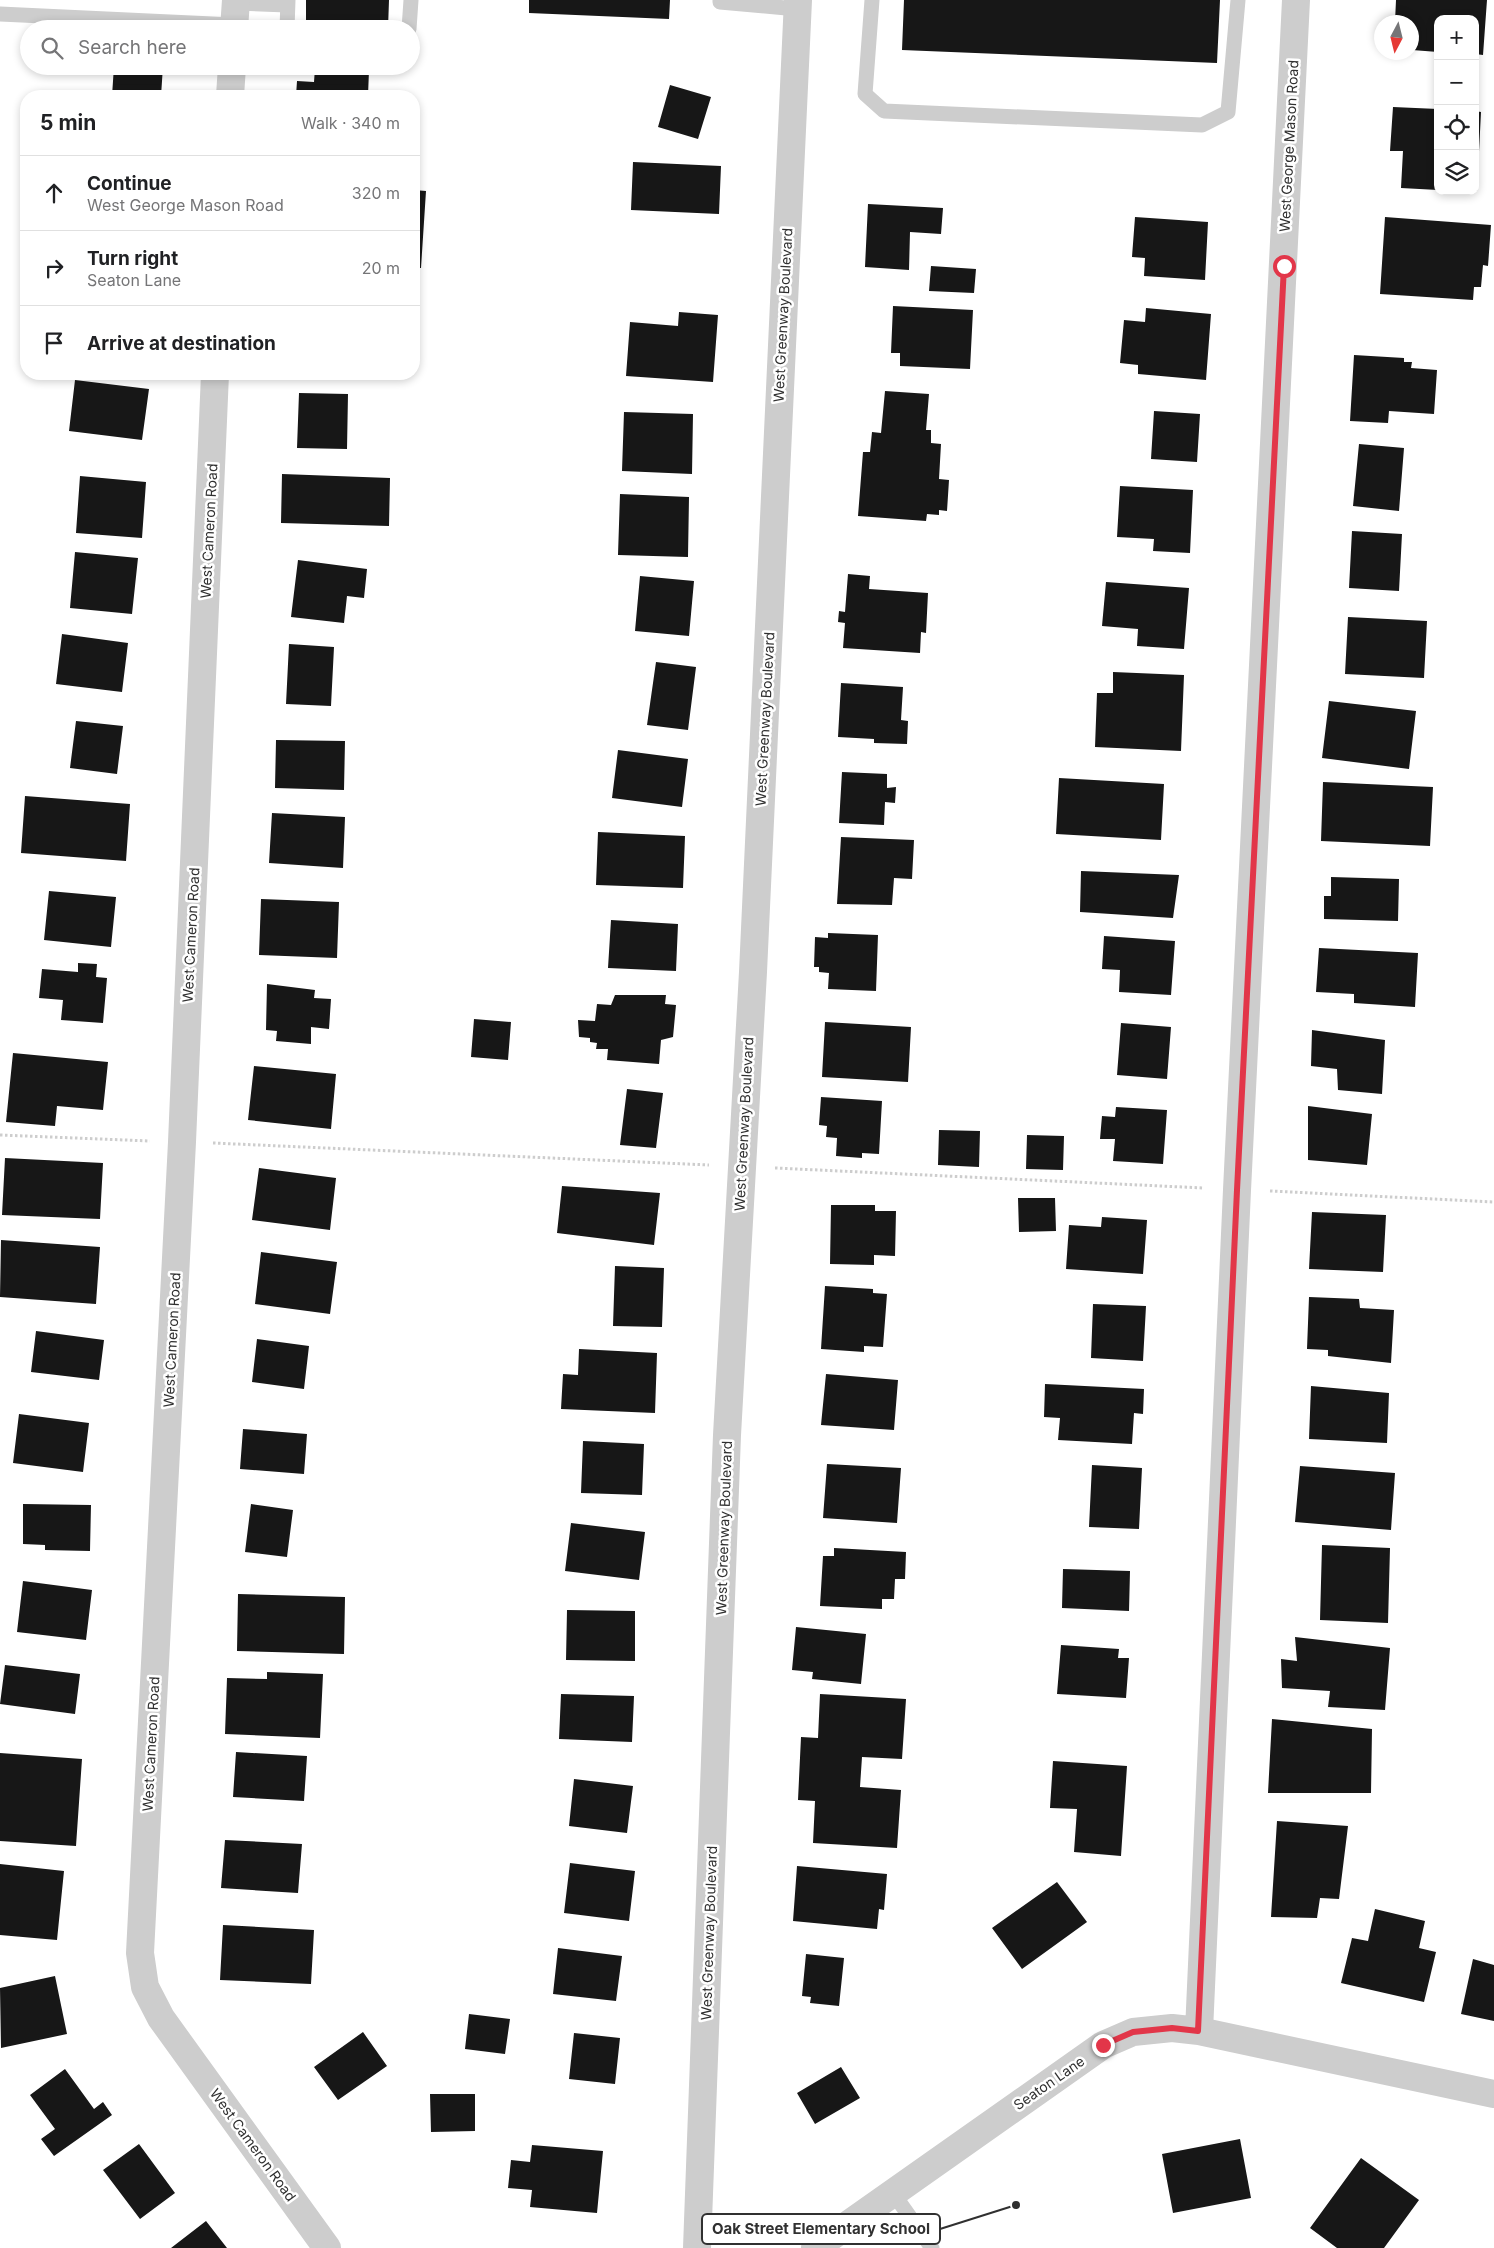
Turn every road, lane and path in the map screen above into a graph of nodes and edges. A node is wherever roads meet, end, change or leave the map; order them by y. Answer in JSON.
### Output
{"nodes":[{"id":1,"x":411,"y":0,"type":"edge"},
{"id":2,"x":720,"y":0,"type":"edge"},
{"id":3,"x":872,"y":0,"type":"edge"},
{"id":4,"x":1238,"y":0,"type":"edge"},
{"id":5,"x":1296,"y":0,"type":"edge"},
{"id":6,"x":288,"y":2,"type":"edge"},
{"id":7,"x":798,"y":4,"type":"edge"},
{"id":8,"x":0,"y":14,"type":"edge"},
{"id":9,"x":235,"y":14,"type":"edge"},
{"id":10,"x":287,"y":20,"type":"edge"},
{"id":11,"x":410,"y":20,"type":"edge"},
{"id":12,"x":231,"y":75,"type":"edge"},
{"id":13,"x":230,"y":90,"type":"edge"},
{"id":14,"x":216,"y":380,"type":"edge"},
{"id":15,"x":1198,"y":2031,"type":"junction"},
{"id":16,"x":1494,"y":2094,"type":"edge"},
{"id":17,"x":893,"y":2193,"type":"junction"},
{"id":18,"x":327,"y":2248,"type":"edge"},
{"id":19,"x":697,"y":2248,"type":"edge"},
{"id":20,"x":815,"y":2248,"type":"edge"},
{"id":21,"x":932,"y":2248,"type":"edge"}],
"edges":[{"from":1,"to":11,"type":"lane"},
{"from":2,"to":7,"type":"lane"},
{"from":3,"to":4,"type":"lane"},
{"from":5,"to":15,"type":"street","name":"West George Mason Road"},
{"from":6,"to":9,"type":"lane"},
{"from":6,"to":10,"type":"lane"},
{"from":7,"to":19,"type":"street","name":"West Greenway Boulevard"},
{"from":8,"to":9,"type":"lane"},
{"from":12,"to":13,"type":"street"},
{"from":14,"to":18,"type":"street","name":"West Cameron Road"},
{"from":15,"to":16,"type":"street","name":"Seaton Lane"},
{"from":15,"to":17,"type":"street","name":"Seaton Lane"},
{"from":17,"to":20,"type":"street","name":"Seaton Lane"},
{"from":17,"to":21,"type":"lane"}]}
